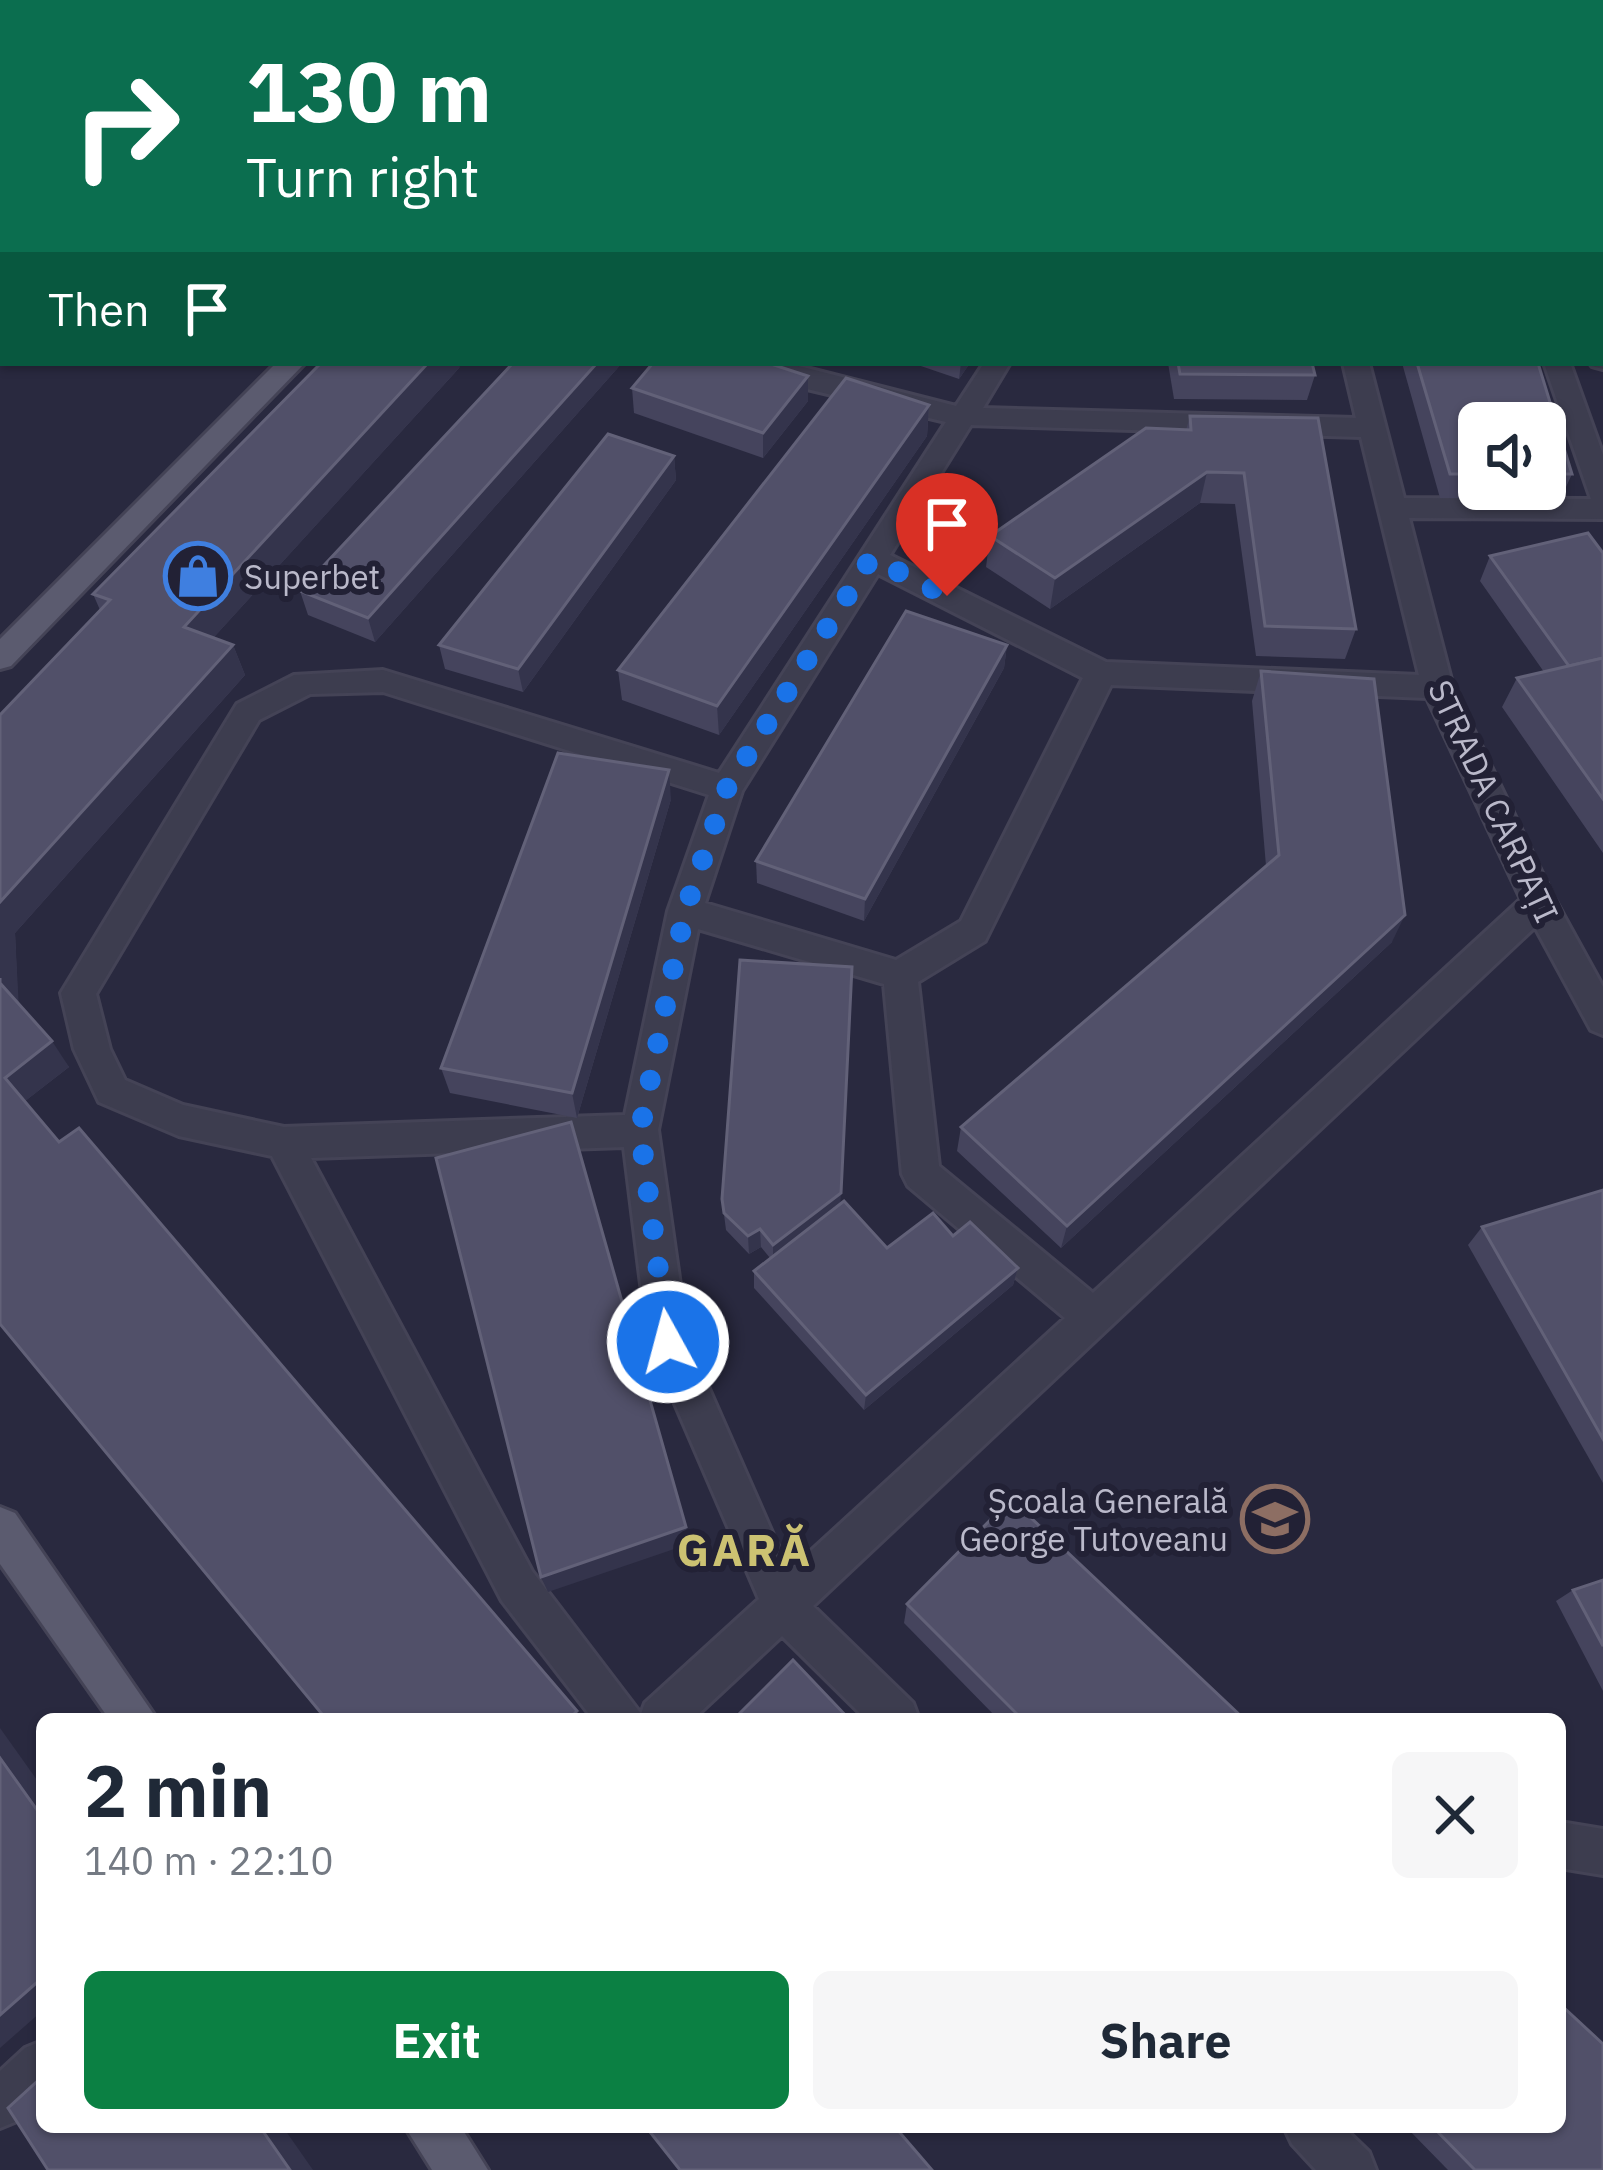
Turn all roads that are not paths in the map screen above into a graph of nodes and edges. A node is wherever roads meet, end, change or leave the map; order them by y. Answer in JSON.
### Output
{"nodes":[{"id":1,"x":289,"y":366,"type":"edge"},
{"id":2,"x":769,"y":366,"type":"edge"},
{"id":3,"x":995,"y":366,"type":"edge"},
{"id":4,"x":1357,"y":366,"type":"edge"},
{"id":5,"x":1558,"y":366,"type":"edge"},
{"id":6,"x":961,"y":416,"type":"junction"},
{"id":7,"x":1370,"y":428,"type":"junction"},
{"id":8,"x":1595,"y":451,"type":"edge"},
{"id":9,"x":1603,"y":495,"type":"edge"},
{"id":10,"x":1394,"y":508,"type":"junction"},
{"id":11,"x":1603,"y":509,"type":"edge"},
{"id":12,"x":871,"y":558,"type":"junction"},
{"id":13,"x":0,"y":658,"type":"edge"},
{"id":14,"x":1101,"y":673,"type":"junction"},
{"id":15,"x":1437,"y":687,"type":"junction"},
{"id":16,"x":727,"y":788,"type":"junction"},
{"id":17,"x":1539,"y":903,"type":"junction"},
{"id":18,"x":685,"y":911,"type":"junction"},
{"id":19,"x":900,"y":975,"type":"junction"},
{"id":20,"x":1592,"y":980,"type":"edge"},
{"id":21,"x":1603,"y":1020,"type":"edge"},
{"id":22,"x":640,"y":1130,"type":"junction"},
{"id":23,"x":284,"y":1143,"type":"junction"},
{"id":24,"x":1094,"y":1318,"type":"junction"},
{"id":25,"x":0,"y":1528,"type":"edge"},
{"id":26,"x":784,"y":1608,"type":"junction"},
{"id":27,"x":131,"y":1713,"type":"edge"},
{"id":28,"x":616,"y":1713,"type":"edge"},
{"id":29,"x":668,"y":1713,"type":"edge"},
{"id":30,"x":891,"y":1713,"type":"edge"},
{"id":31,"x":1566,"y":1846,"type":"edge"},
{"id":32,"x":1603,"y":1852,"type":"edge"},
{"id":33,"x":36,"y":2071,"type":"edge"},
{"id":34,"x":0,"y":2104,"type":"edge"},
{"id":35,"x":435,"y":2133,"type":"edge"},
{"id":36,"x":1315,"y":2133,"type":"edge"},
{"id":37,"x":463,"y":2170,"type":"edge"},
{"id":38,"x":1352,"y":2170,"type":"edge"}],
"edges":[{"from":1,"to":13,"type":"main road"},
{"from":2,"to":6,"type":"street"},
{"from":3,"to":6,"type":"street"},
{"from":4,"to":7,"type":"street","name":"STRADA CARPAȚI"},
{"from":5,"to":8,"type":"street"},
{"from":6,"to":7,"type":"street"},
{"from":6,"to":12,"type":"street"},
{"from":7,"to":10,"type":"street","name":"STRADA CARPAȚI"},
{"from":8,"to":9,"type":"street"},
{"from":10,"to":11,"type":"street"},
{"from":10,"to":15,"type":"street","name":"STRADA CARPAȚI"},
{"from":12,"to":14,"type":"street"},
{"from":12,"to":16,"type":"street"},
{"from":14,"to":15,"type":"street"},
{"from":14,"to":19,"type":"street"},
{"from":15,"to":17,"type":"street","name":"STRADA CARPAȚI"},
{"from":16,"to":18,"type":"street"},
{"from":16,"to":23,"type":"street"},
{"from":17,"to":20,"type":"street","name":"STRADA CARPAȚI"},
{"from":17,"to":24,"type":"street"},
{"from":18,"to":19,"type":"street"},
{"from":18,"to":22,"type":"street"},
{"from":19,"to":24,"type":"street"},
{"from":20,"to":21,"type":"street","name":"STRADA CARPAȚI"},
{"from":22,"to":23,"type":"street"},
{"from":22,"to":26,"type":"street"},
{"from":23,"to":28,"type":"street"},
{"from":24,"to":26,"type":"street"},
{"from":25,"to":27,"type":"main road"},
{"from":26,"to":29,"type":"street"},
{"from":26,"to":30,"type":"street"},
{"from":31,"to":32,"type":"street"},
{"from":33,"to":34,"type":"street"},
{"from":35,"to":37,"type":"main road"},
{"from":36,"to":38,"type":"street"}]}
